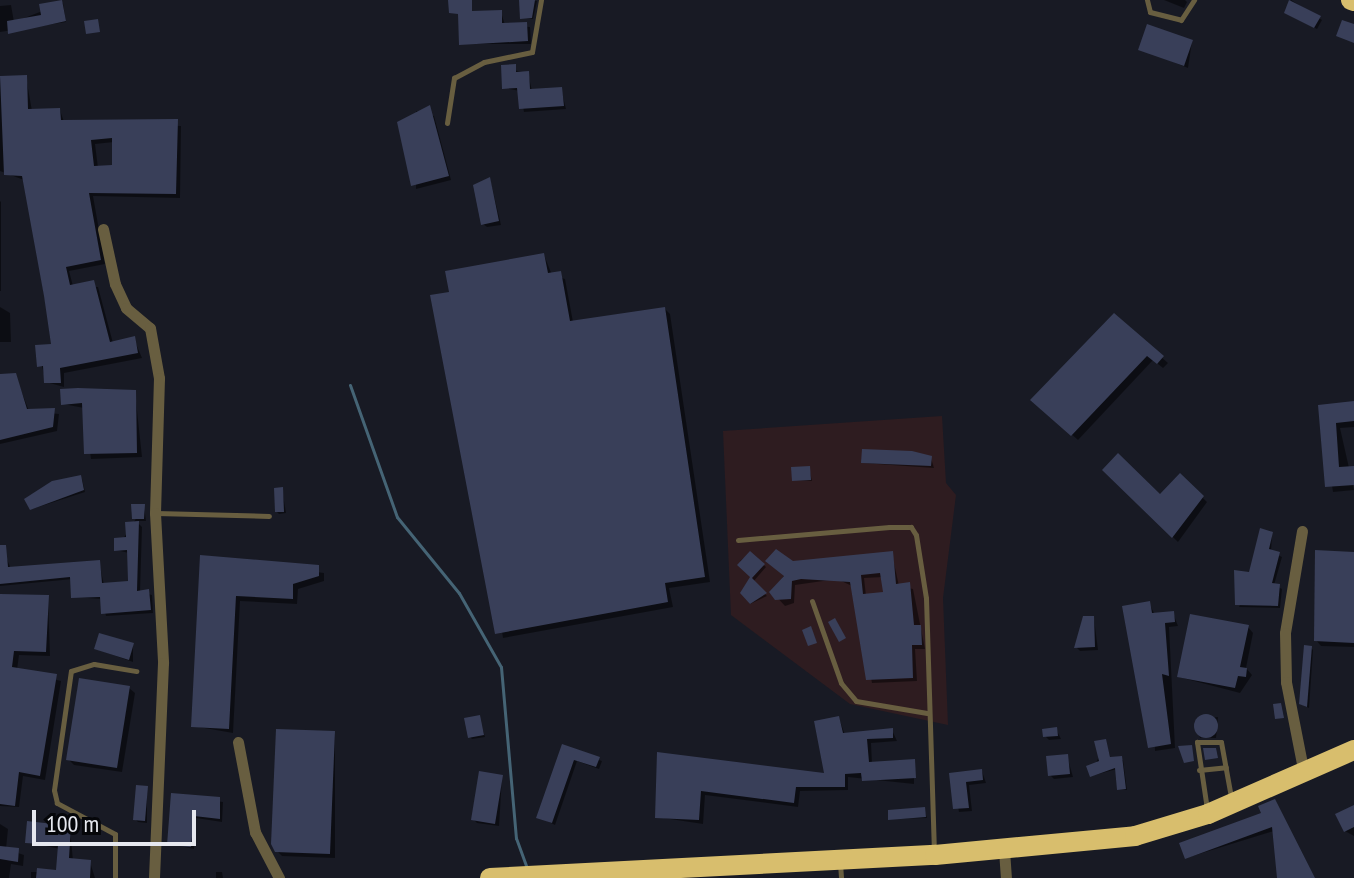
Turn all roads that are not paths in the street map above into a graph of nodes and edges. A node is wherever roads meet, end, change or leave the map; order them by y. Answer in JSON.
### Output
{"nodes":[{"id":1,"x":541,"y":0,"type":"edge"},
{"id":2,"x":1147,"y":0,"type":"edge"},
{"id":3,"x":1194,"y":0,"type":"edge"},
{"id":4,"x":447,"y":123,"type":"dead end"},
{"id":5,"x":103,"y":229,"type":"dead end"},
{"id":6,"x":155,"y":513,"type":"junction"},
{"id":7,"x":269,"y":516,"type":"dead end"},
{"id":8,"x":1302,"y":531,"type":"dead end"},
{"id":9,"x":738,"y":540,"type":"dead end"},
{"id":10,"x":812,"y":601,"type":"dead end"},
{"id":11,"x":136,"y":671,"type":"dead end"},
{"id":12,"x":927,"y":713,"type":"junction"},
{"id":13,"x":238,"y":742,"type":"dead end"},
{"id":14,"x":1354,"y":750,"type":"edge"},
{"id":15,"x":1226,"y":767,"type":"junction"},
{"id":16,"x":1199,"y":770,"type":"junction"},
{"id":17,"x":1304,"y":774,"type":"junction"},
{"id":18,"x":1232,"y":804,"type":"junction"},
{"id":19,"x":1208,"y":814,"type":"junction"},
{"id":20,"x":1004,"y":850,"type":"junction"},
{"id":21,"x":935,"y":855,"type":"junction"},
{"id":22,"x":839,"y":857,"type":"junction"},
{"id":23,"x":115,"y":878,"type":"edge"},
{"id":24,"x":154,"y":878,"type":"edge"},
{"id":25,"x":279,"y":878,"type":"edge"},
{"id":26,"x":490,"y":878,"type":"edge"},
{"id":27,"x":841,"y":878,"type":"edge"},
{"id":28,"x":1006,"y":878,"type":"edge"}],
"edges":[{"from":1,"to":4,"type":"lane"},
{"from":2,"to":3,"type":"lane"},
{"from":5,"to":6,"type":"street"},
{"from":6,"to":7,"type":"lane"},
{"from":6,"to":24,"type":"street"},
{"from":8,"to":17,"type":"street"},
{"from":9,"to":12,"type":"lane"},
{"from":10,"to":12,"type":"lane"},
{"from":11,"to":23,"type":"lane"},
{"from":12,"to":21,"type":"lane"},
{"from":13,"to":25,"type":"street"},
{"from":14,"to":17,"type":"highway"},
{"from":15,"to":16,"type":"lane"},
{"from":15,"to":16,"type":"lane"},
{"from":15,"to":18,"type":"lane"},
{"from":16,"to":19,"type":"lane"},
{"from":17,"to":18,"type":"highway"},
{"from":18,"to":19,"type":"highway"},
{"from":19,"to":20,"type":"highway"},
{"from":20,"to":21,"type":"highway"},
{"from":20,"to":28,"type":"street"},
{"from":21,"to":22,"type":"highway"},
{"from":22,"to":26,"type":"highway"},
{"from":22,"to":27,"type":"lane"}]}
